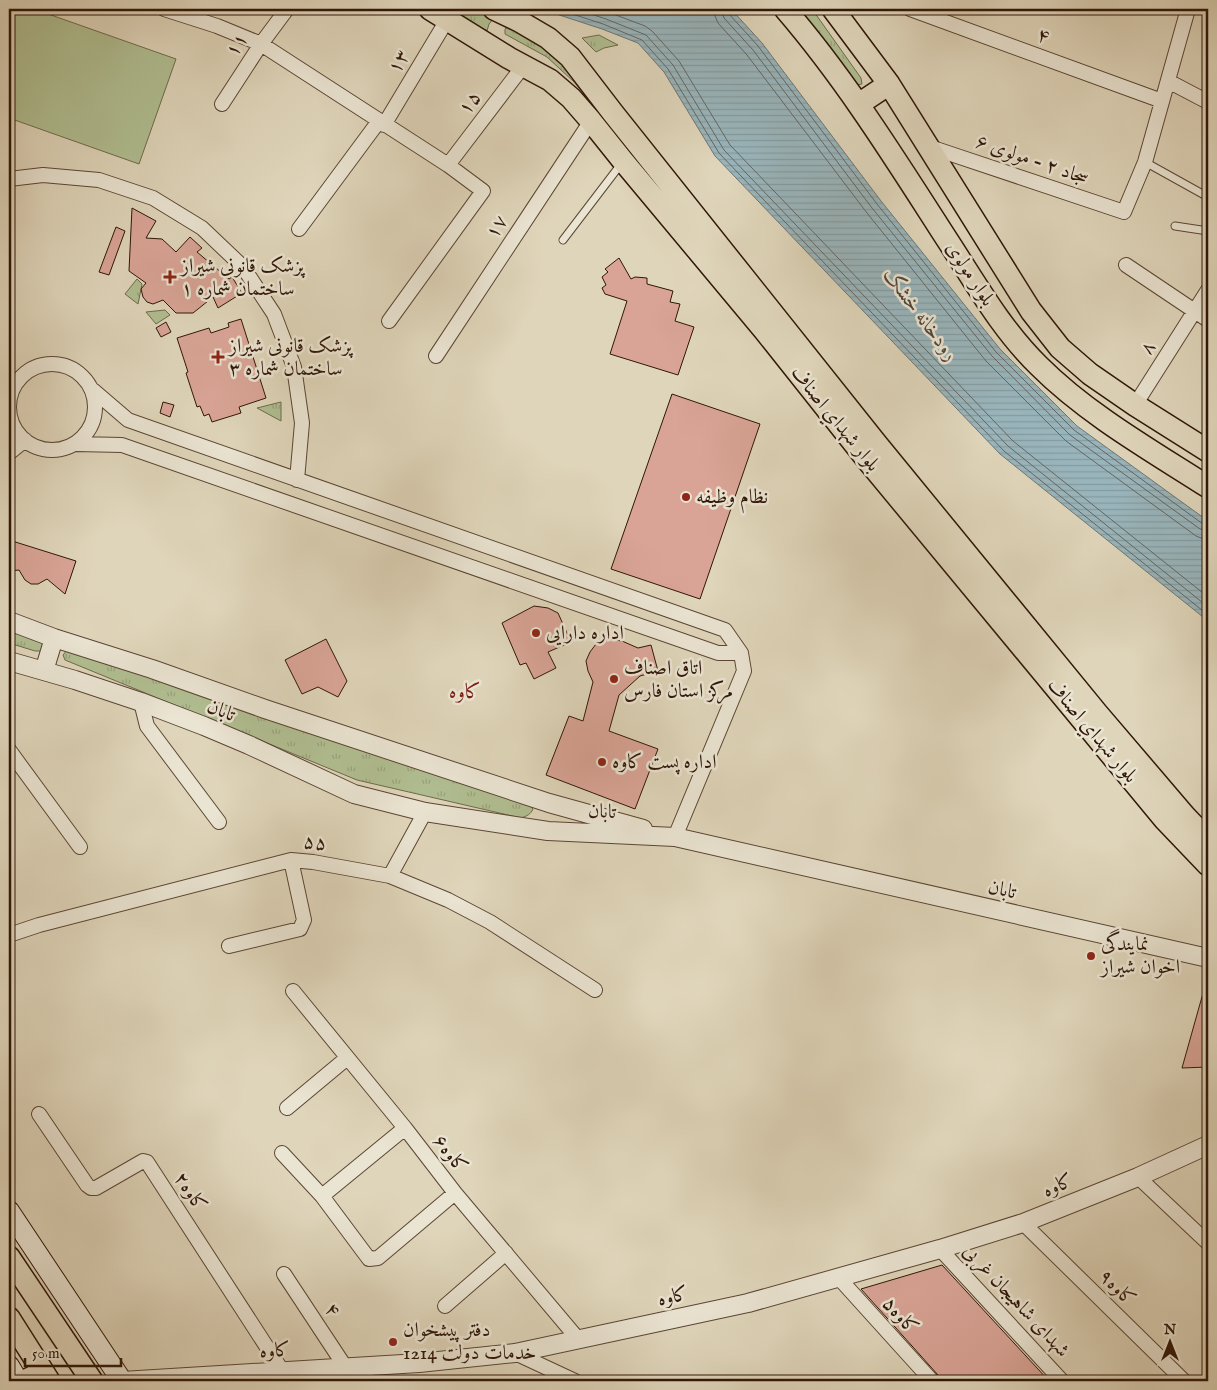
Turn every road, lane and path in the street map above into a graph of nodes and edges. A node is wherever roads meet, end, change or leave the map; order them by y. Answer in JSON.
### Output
{"nodes":[{"id":1,"x":164,"y":9,"type":"edge"},
{"id":2,"x":287,"y":9,"type":"edge"},
{"id":3,"x":494,"y":9,"type":"edge"},
{"id":4,"x":785,"y":9,"type":"edge"},
{"id":5,"x":833,"y":9,"type":"edge"},
{"id":6,"x":910,"y":9,"type":"edge"},
{"id":7,"x":1188,"y":9,"type":"edge"},
{"id":8,"x":439,"y":14,"type":"edge"},
{"id":9,"x":513,"y":18,"type":"junction"},
{"id":10,"x":261,"y":44,"type":"junction"},
{"id":11,"x":494,"y":48,"type":"junction"},
{"id":12,"x":524,"y":65,"type":"junction"},
{"id":13,"x":1168,"y":81,"type":"junction"},
{"id":14,"x":889,"y":84,"type":"junction"},
{"id":15,"x":1162,"y":101,"type":"junction"},
{"id":16,"x":1208,"y":102,"type":"edge"},
{"id":17,"x":222,"y":104,"type":"dead end"},
{"id":18,"x":859,"y":104,"type":"junction"},
{"id":19,"x":591,"y":121,"type":"junction"},
{"id":20,"x":382,"y":123,"type":"junction"},
{"id":21,"x":927,"y":146,"type":"junction"},
{"id":22,"x":623,"y":162,"type":"junction"},
{"id":23,"x":1145,"y":162,"type":"junction"},
{"id":24,"x":448,"y":165,"type":"junction"},
{"id":25,"x":9,"y":179,"type":"edge"},
{"id":26,"x":1208,"y":197,"type":"edge"},
{"id":27,"x":1176,"y":226,"type":"dead end"},
{"id":28,"x":299,"y":229,"type":"dead end"},
{"id":29,"x":1208,"y":231,"type":"edge"},
{"id":30,"x":563,"y":240,"type":"dead end"},
{"id":31,"x":1126,"y":265,"type":"dead end"},
{"id":32,"x":1208,"y":290,"type":"edge"},
{"id":33,"x":1194,"y":311,"type":"junction"},
{"id":34,"x":1208,"y":320,"type":"edge"},
{"id":35,"x":389,"y":321,"type":"dead end"},
{"id":36,"x":436,"y":356,"type":"dead end"},
{"id":37,"x":93,"y":390,"type":"junction"},
{"id":38,"x":1135,"y":405,"type":"junction"},
{"id":39,"x":25,"y":440,"type":"junction"},
{"id":40,"x":76,"y":444,"type":"junction"},
{"id":41,"x":1208,"y":451,"type":"edge"},
{"id":42,"x":9,"y":453,"type":"edge"},
{"id":43,"x":298,"y":480,"type":"junction"},
{"id":44,"x":1208,"y":487,"type":"edge"},
{"id":45,"x":9,"y":621,"type":"edge"},
{"id":46,"x":54,"y":638,"type":"junction"},
{"id":47,"x":741,"y":653,"type":"junction"},
{"id":48,"x":9,"y":661,"type":"edge"},
{"id":49,"x":44,"y":671,"type":"junction"},
{"id":50,"x":141,"y":702,"type":"junction"},
{"id":51,"x":9,"y":750,"type":"edge"},
{"id":52,"x":426,"y":812,"type":"junction"},
{"id":53,"x":219,"y":822,"type":"dead end"},
{"id":54,"x":674,"y":837,"type":"junction"},
{"id":55,"x":1208,"y":840,"type":"edge"},
{"id":56,"x":80,"y":847,"type":"dead end"},
{"id":57,"x":292,"y":860,"type":"junction"},
{"id":58,"x":1208,"y":865,"type":"edge"},
{"id":59,"x":390,"y":876,"type":"junction"},
{"id":60,"x":9,"y":935,"type":"edge"},
{"id":61,"x":229,"y":946,"type":"dead end"},
{"id":62,"x":1208,"y":958,"type":"edge"},
{"id":63,"x":293,"y":990,"type":"dead end"},
{"id":64,"x":595,"y":990,"type":"dead end"},
{"id":65,"x":347,"y":1058,"type":"junction"},
{"id":66,"x":287,"y":1108,"type":"dead end"},
{"id":67,"x":39,"y":1114,"type":"dead end"},
{"id":68,"x":405,"y":1128,"type":"junction"},
{"id":69,"x":1208,"y":1145,"type":"edge"},
{"id":70,"x":282,"y":1153,"type":"dead end"},
{"id":71,"x":1138,"y":1177,"type":"junction"},
{"id":72,"x":455,"y":1193,"type":"junction"},
{"id":73,"x":322,"y":1196,"type":"junction"},
{"id":74,"x":9,"y":1211,"type":"edge"},
{"id":75,"x":1023,"y":1223,"type":"junction"},
{"id":76,"x":1208,"y":1243,"type":"edge"},
{"id":77,"x":940,"y":1249,"type":"junction"},
{"id":78,"x":506,"y":1253,"type":"junction"},
{"id":79,"x":9,"y":1257,"type":"edge"},
{"id":80,"x":284,"y":1274,"type":"dead end"},
{"id":81,"x":838,"y":1278,"type":"junction"},
{"id":82,"x":445,"y":1306,"type":"dead end"},
{"id":83,"x":9,"y":1318,"type":"edge"},
{"id":84,"x":578,"y":1339,"type":"junction"},
{"id":85,"x":515,"y":1353,"type":"junction"},
{"id":86,"x":9,"y":1366,"type":"edge"},
{"id":87,"x":346,"y":1368,"type":"junction"},
{"id":88,"x":283,"y":1372,"type":"junction"},
{"id":89,"x":365,"y":1374,"type":"edge"},
{"id":90,"x":46,"y":1377,"type":"edge"},
{"id":91,"x":567,"y":1379,"type":"edge"},
{"id":92,"x":18,"y":1381,"type":"edge"},
{"id":93,"x":24,"y":1381,"type":"edge"},
{"id":94,"x":92,"y":1381,"type":"edge"},
{"id":95,"x":122,"y":1381,"type":"edge"},
{"id":96,"x":932,"y":1381,"type":"edge"},
{"id":97,"x":1062,"y":1381,"type":"edge"},
{"id":98,"x":1184,"y":1381,"type":"edge"}],
"edges":[{"from":1,"to":10,"type":"street"},
{"from":2,"to":10,"type":"street","name":"۱۱"},
{"from":3,"to":9,"type":"main road","name":"بلوار شهداي اصناف"},
{"from":4,"to":18,"type":"main road","name":"بلوار مولوی"},
{"from":5,"to":14,"type":"main road","name":"بلوار مولوی"},
{"from":6,"to":15,"type":"street","name":"۴"},
{"from":7,"to":13,"type":"street"},
{"from":8,"to":11,"type":"main road","name":"بلوار شهداي اصناف"},
{"from":8,"to":20,"type":"street","name":"۱۳"},
{"from":9,"to":11,"type":"main road"},
{"from":9,"to":55,"type":"main road","name":"بلوار شهداي اصناف"},
{"from":10,"to":17,"type":"street","name":"۱۱"},
{"from":10,"to":20,"type":"street"},
{"from":11,"to":12,"type":"main road","name":"بلوار شهداي اصناف"},
{"from":12,"to":19,"type":"main road","name":"بلوار شهداي اصناف"},
{"from":12,"to":24,"type":"street","name":"۱۵"},
{"from":13,"to":15,"type":"street"},
{"from":13,"to":16,"type":"street"},
{"from":14,"to":18,"type":"main road"},
{"from":14,"to":21,"type":"main road","name":"بلوار مولوی"},
{"from":15,"to":23,"type":"street"},
{"from":18,"to":44,"type":"main road","name":"بلوار مولوی"},
{"from":19,"to":22,"type":"main road","name":"بلوار شهداي اصناف"},
{"from":19,"to":36,"type":"street","name":"۱۷"},
{"from":20,"to":24,"type":"street"},
{"from":20,"to":28,"type":"street","name":"۱۳"},
{"from":21,"to":23,"type":"street","name":"سجاد ۲ - مولوی ۶"},
{"from":21,"to":38,"type":"main road","name":"بلوار مولوی"},
{"from":22,"to":30,"type":"lane"},
{"from":22,"to":58,"type":"main road","name":"بلوار شهداي اصناف"},
{"from":23,"to":26,"type":"lane"},
{"from":24,"to":35,"type":"street"},
{"from":25,"to":43,"type":"street"},
{"from":27,"to":29,"type":"lane"},
{"from":31,"to":33,"type":"street"},
{"from":32,"to":33,"type":"street"},
{"from":33,"to":34,"type":"street"},
{"from":33,"to":38,"type":"street","name":"۸"},
{"from":37,"to":39,"type":"street"},
{"from":37,"to":40,"type":"street"},
{"from":37,"to":43,"type":"street"},
{"from":38,"to":41,"type":"main road","name":"بلوار مولوی"},
{"from":39,"to":40,"type":"street"},
{"from":39,"to":42,"type":"street"},
{"from":40,"to":47,"type":"street"},
{"from":43,"to":47,"type":"street"},
{"from":45,"to":46,"type":"street"},
{"from":46,"to":49,"type":"street"},
{"from":46,"to":54,"type":"street"},
{"from":47,"to":54,"type":"street"},
{"from":48,"to":49,"type":"street","name":"تابان"},
{"from":49,"to":50,"type":"street","name":"تابان"},
{"from":50,"to":52,"type":"street","name":"تابان"},
{"from":50,"to":53,"type":"street"},
{"from":51,"to":56,"type":"street"},
{"from":52,"to":54,"type":"street","name":"تابان"},
{"from":52,"to":59,"type":"street"},
{"from":54,"to":62,"type":"street","name":"تابان"},
{"from":57,"to":59,"type":"street","name":"۵۵"},
{"from":57,"to":60,"type":"street","name":"۵۵"},
{"from":57,"to":61,"type":"street"},
{"from":59,"to":64,"type":"street","name":"۵۵"},
{"from":63,"to":65,"type":"street","name":"کاوه۶"},
{"from":65,"to":66,"type":"street"},
{"from":65,"to":68,"type":"street","name":"کاوه۶"},
{"from":67,"to":88,"type":"street","name":"کاوه۲"},
{"from":68,"to":72,"type":"street","name":"کاوه۶"},
{"from":68,"to":73,"type":"street"},
{"from":69,"to":71,"type":"street","name":"کاوه"},
{"from":70,"to":73,"type":"street"},
{"from":71,"to":75,"type":"street","name":"کاوه"},
{"from":71,"to":76,"type":"street"},
{"from":72,"to":73,"type":"street"},
{"from":72,"to":78,"type":"street","name":"کاوه۶"},
{"from":74,"to":95,"type":"main road"},
{"from":75,"to":77,"type":"street","name":"کاوه"},
{"from":75,"to":98,"type":"street","name":"کاوه۹"},
{"from":77,"to":81,"type":"street","name":"کاوه"},
{"from":77,"to":97,"type":"street","name":"شهدای شاهیجان غربی"},
{"from":78,"to":82,"type":"street"},
{"from":78,"to":84,"type":"street","name":"کاوه۶"},
{"from":79,"to":94,"type":"main road"},
{"from":80,"to":87,"type":"street","name":"۴"},
{"from":81,"to":84,"type":"street","name":"کاوه"},
{"from":81,"to":96,"type":"street","name":"کاوه۵"},
{"from":83,"to":90,"type":"main road"},
{"from":84,"to":85,"type":"street","name":"کاوه"},
{"from":85,"to":89,"type":"street","name":"کاوه"},
{"from":85,"to":91,"type":"street"},
{"from":86,"to":92,"type":"main road"},
{"from":87,"to":88,"type":"street","name":"کاوه"},
{"from":87,"to":89,"type":"street","name":"کاوه"},
{"from":88,"to":95,"type":"street","name":"کاوه"},
{"from":90,"to":93,"type":"main road"}]}
